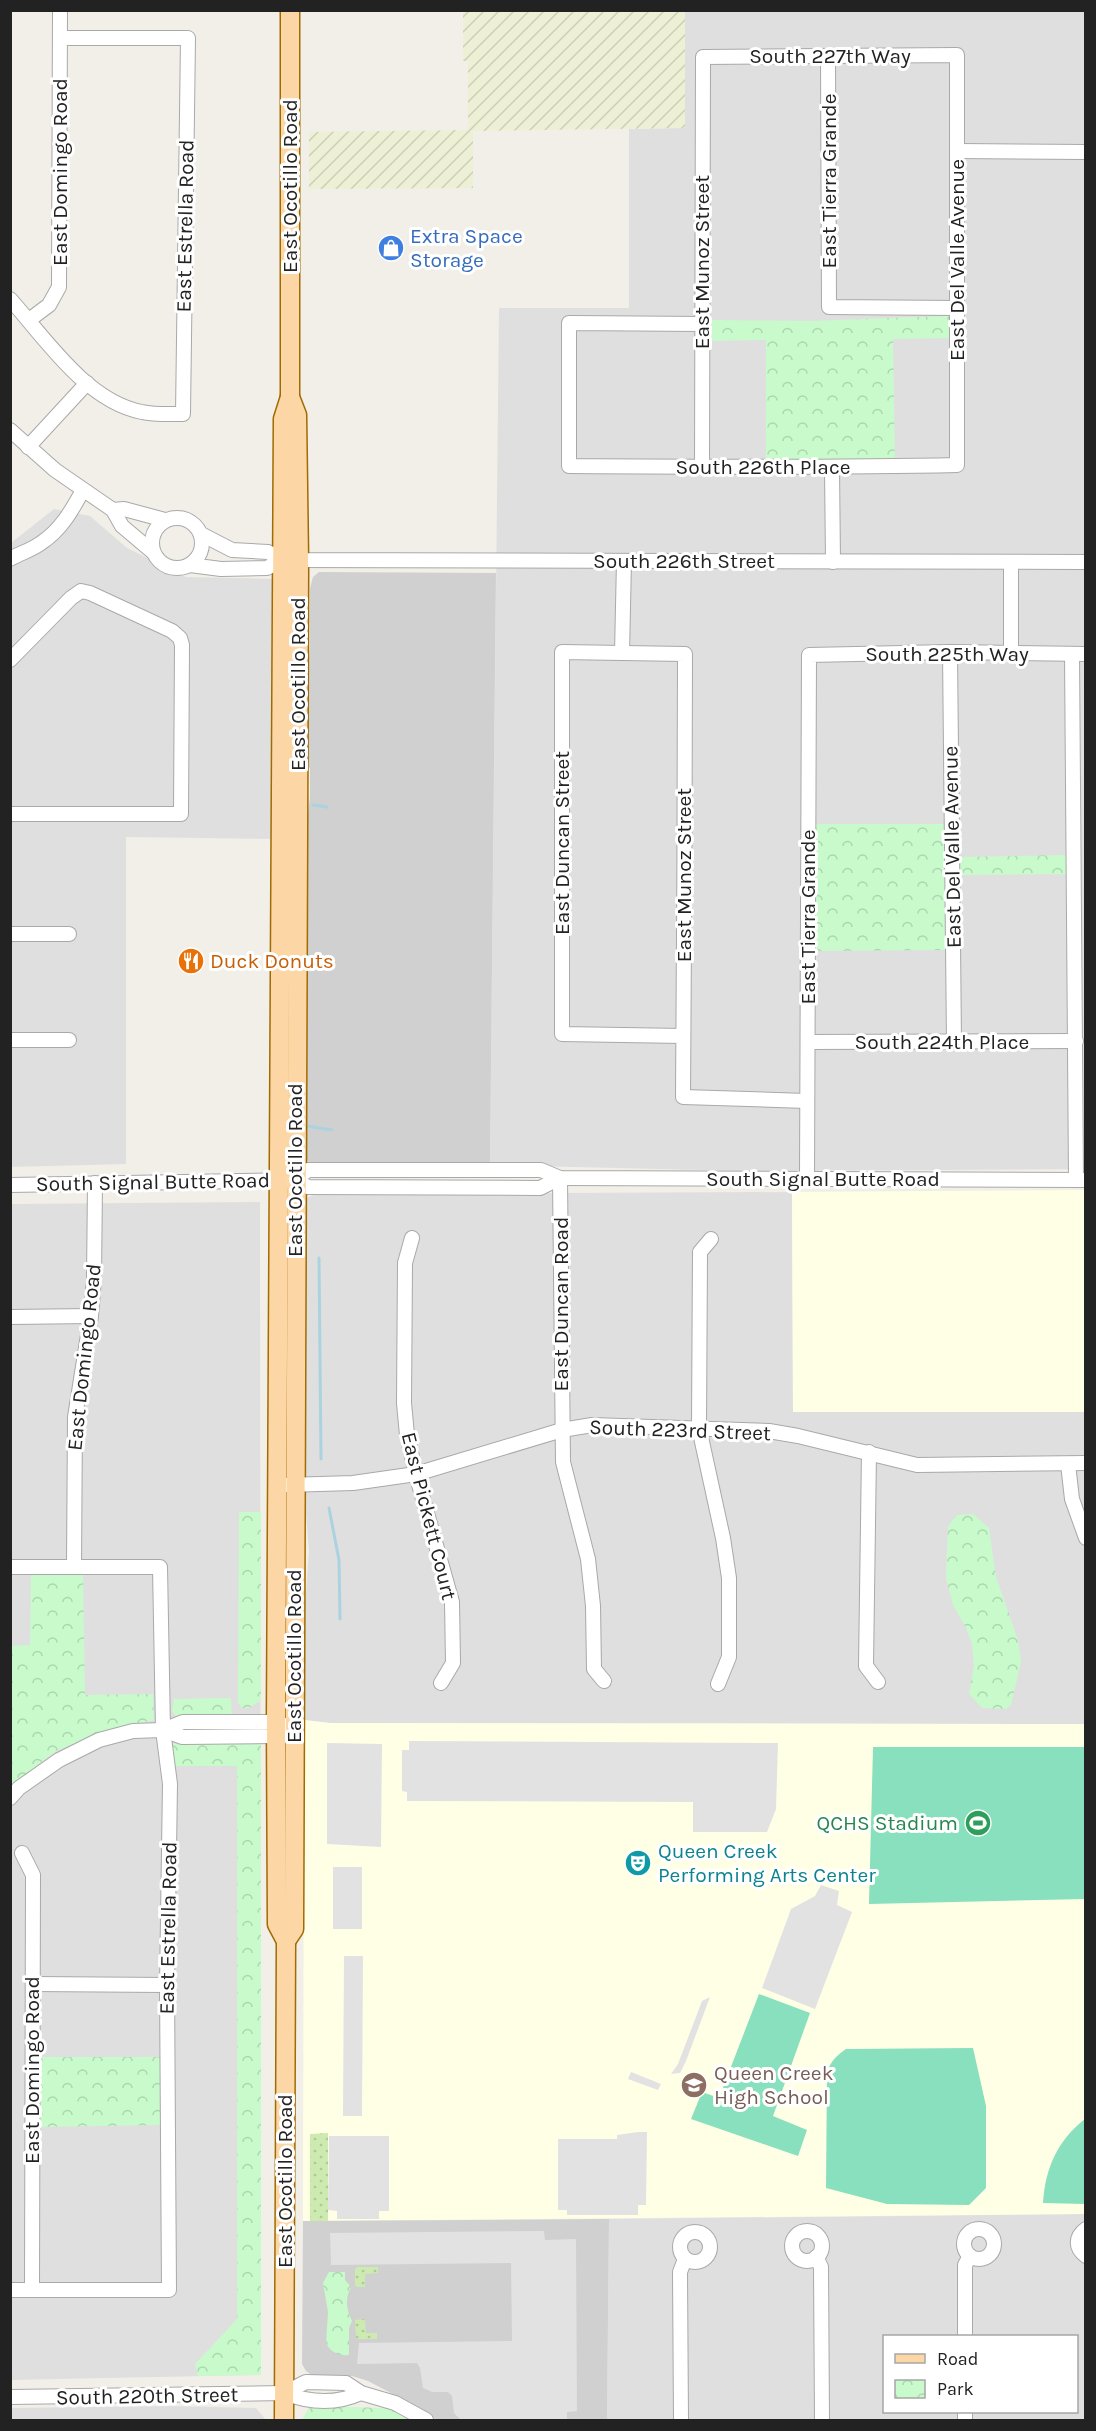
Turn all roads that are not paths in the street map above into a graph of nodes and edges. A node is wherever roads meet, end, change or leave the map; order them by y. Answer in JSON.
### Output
{"nodes":[{"id":1,"x":60,"y":10,"type":"edge"},
{"id":2,"x":290,"y":10,"type":"edge"},
{"id":3,"x":61,"y":38,"type":"junction"},
{"id":4,"x":957,"y":55,"type":"joint"},
{"id":5,"x":828,"y":56,"type":"junction"},
{"id":6,"x":703,"y":57,"type":"joint"},
{"id":7,"x":957,"y":152,"type":"junction"},
{"id":8,"x":1086,"y":152,"type":"edge"},
{"id":9,"x":10,"y":299,"type":"edge"},
{"id":10,"x":957,"y":308,"type":"junction"},
{"id":11,"x":29,"y":320,"type":"junction"},
{"id":12,"x":702,"y":324,"type":"junction"},
{"id":13,"x":87,"y":383,"type":"junction"},
{"id":14,"x":10,"y":430,"type":"edge"},
{"id":15,"x":28,"y":447,"type":"junction"},
{"id":16,"x":957,"y":465,"type":"joint"},
{"id":17,"x":702,"y":467,"type":"junction"},
{"id":18,"x":832,"y":468,"type":"junction"},
{"id":19,"x":83,"y":490,"type":"junction"},
{"id":20,"x":113,"y":510,"type":"junction"},
{"id":21,"x":165,"y":520,"type":"junction"},
{"id":22,"x":201,"y":534,"type":"junction"},
{"id":23,"x":154,"y":553,"type":"junction"},
{"id":24,"x":10,"y":559,"type":"edge"},
{"id":25,"x":291,"y":560,"type":"junction"},
{"id":26,"x":624,"y":561,"type":"junction"},
{"id":27,"x":833,"y":562,"type":"junction"},
{"id":28,"x":1011,"y":562,"type":"junction"},
{"id":29,"x":1086,"y":562,"type":"edge"},
{"id":30,"x":189,"y":565,"type":"junction"},
{"id":31,"x":950,"y":652,"type":"junction"},
{"id":32,"x":621,"y":653,"type":"junction"},
{"id":33,"x":1011,"y":654,"type":"junction"},
{"id":34,"x":1079,"y":654,"type":"edge"},
{"id":35,"x":809,"y":655,"type":"joint"},
{"id":36,"x":12,"y":656,"type":"edge"},
{"id":37,"x":10,"y":813,"type":"edge"},
{"id":38,"x":10,"y":934,"type":"edge"},
{"id":39,"x":69,"y":934,"type":"dead end"},
{"id":40,"x":683,"y":1036,"type":"junction"},
{"id":41,"x":10,"y":1040,"type":"edge"},
{"id":42,"x":69,"y":1040,"type":"dead end"},
{"id":43,"x":1076,"y":1041,"type":"junction"},
{"id":44,"x":808,"y":1042,"type":"junction"},
{"id":45,"x":954,"y":1042,"type":"junction"},
{"id":46,"x":807,"y":1101,"type":"junction"},
{"id":47,"x":1081,"y":1101,"type":"edge"},
{"id":48,"x":560,"y":1178,"type":"junction"},
{"id":49,"x":807,"y":1179,"type":"junction"},
{"id":50,"x":287,"y":1180,"type":"junction"},
{"id":51,"x":1081,"y":1180,"type":"edge"},
{"id":52,"x":95,"y":1183,"type":"junction"},
{"id":53,"x":10,"y":1185,"type":"edge"},
{"id":54,"x":412,"y":1238,"type":"dead end"},
{"id":55,"x":711,"y":1239,"type":"dead end"},
{"id":56,"x":91,"y":1316,"type":"junction"},
{"id":57,"x":10,"y":1317,"type":"edge"},
{"id":58,"x":699,"y":1428,"type":"junction"},
{"id":59,"x":562,"y":1430,"type":"junction"},
{"id":60,"x":869,"y":1452,"type":"junction"},
{"id":61,"x":1086,"y":1463,"type":"edge"},
{"id":62,"x":1068,"y":1464,"type":"junction"},
{"id":63,"x":416,"y":1474,"type":"junction"},
{"id":64,"x":286,"y":1485,"type":"junction"},
{"id":65,"x":1086,"y":1539,"type":"edge"},
{"id":66,"x":10,"y":1567,"type":"edge"},
{"id":67,"x":74,"y":1567,"type":"junction"},
{"id":68,"x":604,"y":1681,"type":"dead end"},
{"id":69,"x":878,"y":1682,"type":"dead end"},
{"id":70,"x":441,"y":1683,"type":"dead end"},
{"id":71,"x":718,"y":1684,"type":"dead end"},
{"id":72,"x":276,"y":1729,"type":"junction"},
{"id":73,"x":163,"y":1730,"type":"junction"},
{"id":74,"x":294,"y":1730,"type":"junction"},
{"id":75,"x":10,"y":1798,"type":"edge"},
{"id":76,"x":22,"y":1853,"type":"dead end"},
{"id":77,"x":286,"y":1941,"type":"junction"},
{"id":78,"x":33,"y":1984,"type":"junction"},
{"id":79,"x":167,"y":1985,"type":"junction"},
{"id":80,"x":1086,"y":2229,"type":"edge"},
{"id":81,"x":970,"y":2256,"type":"dead end"},
{"id":82,"x":1086,"y":2256,"type":"edge"},
{"id":83,"x":816,"y":2257,"type":"dead end"},
{"id":84,"x":685,"y":2259,"type":"dead end"},
{"id":85,"x":10,"y":2290,"type":"edge"},
{"id":86,"x":32,"y":2290,"type":"junction"},
{"id":87,"x":965,"y":2335,"type":"edge"},
{"id":88,"x":284,"y":2393,"type":"junction"},
{"id":89,"x":10,"y":2397,"type":"edge"},
{"id":90,"x":284,"y":2421,"type":"edge"},
{"id":91,"x":426,"y":2421,"type":"edge"},
{"id":92,"x":681,"y":2421,"type":"edge"},
{"id":93,"x":822,"y":2421,"type":"edge"}],
"edges":[{"from":1,"to":3,"type":"street","name":"East Domingo Road"},
{"from":2,"to":25,"type":"main road","name":"East Ocotillo Road"},
{"from":3,"to":11,"type":"street","name":"East Domingo Road"},
{"from":3,"to":13,"type":"street","name":"East Estrella Road"},
{"from":4,"to":5,"type":"street","name":"South 227th Way"},
{"from":4,"to":7,"type":"street","name":"East Del Valle Avenue"},
{"from":5,"to":6,"type":"street","name":"South 227th Way"},
{"from":5,"to":10,"type":"street","name":"East Tierra Grande"},
{"from":6,"to":12,"type":"street","name":"East Munoz Street"},
{"from":7,"to":8,"type":"street"},
{"from":7,"to":10,"type":"street","name":"East Del Valle Avenue"},
{"from":9,"to":11,"type":"street"},
{"from":10,"to":16,"type":"street","name":"East Del Valle Avenue"},
{"from":11,"to":13,"type":"street"},
{"from":12,"to":17,"type":"street","name":"East Munoz Street"},
{"from":12,"to":17,"type":"street","name":"South 226th Place"},
{"from":13,"to":15,"type":"street"},
{"from":14,"to":15,"type":"street"},
{"from":15,"to":19,"type":"street"},
{"from":16,"to":18,"type":"street","name":"South 226th Place"},
{"from":17,"to":18,"type":"street","name":"South 226th Place"},
{"from":18,"to":27,"type":"street"},
{"from":19,"to":20,"type":"street"},
{"from":19,"to":24,"type":"street"},
{"from":20,"to":21,"type":"street"},
{"from":20,"to":23,"type":"street"},
{"from":21,"to":22,"type":"street"},
{"from":21,"to":23,"type":"street"},
{"from":22,"to":25,"type":"street"},
{"from":22,"to":30,"type":"street"},
{"from":23,"to":30,"type":"street"},
{"from":25,"to":26,"type":"street","name":"South 226th Street"},
{"from":25,"to":30,"type":"street"},
{"from":25,"to":50,"type":"main road","name":"East Ocotillo Road"},
{"from":26,"to":27,"type":"street","name":"South 226th Street"},
{"from":26,"to":32,"type":"street"},
{"from":27,"to":28,"type":"street","name":"South 226th Street"},
{"from":28,"to":29,"type":"street","name":"South 226th Street"},
{"from":28,"to":33,"type":"street"},
{"from":31,"to":33,"type":"street","name":"South 225th Way"},
{"from":31,"to":35,"type":"street","name":"South 225th Way"},
{"from":31,"to":45,"type":"street","name":"East Del Valle Avenue"},
{"from":32,"to":40,"type":"street","name":"East Munoz Street"},
{"from":32,"to":40,"type":"street","name":"East Duncan Street"},
{"from":33,"to":34,"type":"street","name":"South 225th Way"},
{"from":34,"to":43,"type":"street"},
{"from":35,"to":44,"type":"street","name":"East Tierra Grande"},
{"from":36,"to":37,"type":"street"},
{"from":38,"to":39,"type":"street"},
{"from":40,"to":46,"type":"street","name":"East Munoz Street"},
{"from":41,"to":42,"type":"street"},
{"from":43,"to":45,"type":"street","name":"South 224th Place"},
{"from":43,"to":47,"type":"street"},
{"from":44,"to":45,"type":"street","name":"South 224th Place"},
{"from":44,"to":46,"type":"street","name":"East Tierra Grande"},
{"from":46,"to":49,"type":"street","name":"East Tierra Grande"},
{"from":47,"to":51,"type":"street"},
{"from":48,"to":49,"type":"street","name":"South Signal Butte Road"},
{"from":48,"to":50,"type":"street","name":"South Signal Butte Road"},
{"from":48,"to":59,"type":"street","name":"East Duncan Road"},
{"from":49,"to":51,"type":"street","name":"South Signal Butte Road"},
{"from":50,"to":52,"type":"street","name":"South Signal Butte Road"},
{"from":50,"to":64,"type":"main road","name":"East Ocotillo Road"},
{"from":52,"to":53,"type":"street","name":"South Signal Butte Road"},
{"from":52,"to":56,"type":"street","name":"East Domingo Road"},
{"from":54,"to":63,"type":"street","name":"East Pickett Court"},
{"from":55,"to":58,"type":"street"},
{"from":56,"to":57,"type":"street"},
{"from":56,"to":67,"type":"street","name":"East Domingo Road"},
{"from":58,"to":59,"type":"street","name":"South 223rd Street"},
{"from":58,"to":60,"type":"street","name":"South 223rd Street"},
{"from":58,"to":71,"type":"street"},
{"from":59,"to":63,"type":"street","name":"South 223rd Street"},
{"from":59,"to":68,"type":"street","name":"East Duncan Road"},
{"from":60,"to":62,"type":"street","name":"South 223rd Street"},
{"from":60,"to":69,"type":"street"},
{"from":61,"to":62,"type":"street","name":"South 223rd Street"},
{"from":62,"to":65,"type":"street"},
{"from":63,"to":64,"type":"street","name":"South 223rd Street"},
{"from":63,"to":70,"type":"street","name":"East Pickett Court"},
{"from":64,"to":72,"type":"main road","name":"East Ocotillo Road"},
{"from":64,"to":74,"type":"main road","name":"East Ocotillo Road"},
{"from":66,"to":67,"type":"street"},
{"from":67,"to":73,"type":"street","name":"East Estrella Road"},
{"from":72,"to":73,"type":"street"},
{"from":72,"to":74,"type":"street"},
{"from":72,"to":77,"type":"main road","name":"East Ocotillo Road"},
{"from":73,"to":75,"type":"street"},
{"from":73,"to":79,"type":"street","name":"East Estrella Road"},
{"from":74,"to":77,"type":"main road","name":"East Ocotillo Road"},
{"from":76,"to":78,"type":"street","name":"East Domingo Road"},
{"from":77,"to":88,"type":"main road","name":"East Ocotillo Road"},
{"from":78,"to":79,"type":"street"},
{"from":78,"to":86,"type":"street","name":"East Domingo Road"},
{"from":79,"to":86,"type":"street","name":"East Estrella Road"},
{"from":80,"to":82,"type":"street"},
{"from":81,"to":87,"type":"street"},
{"from":83,"to":93,"type":"street"},
{"from":84,"to":92,"type":"street"},
{"from":85,"to":86,"type":"street"},
{"from":88,"to":89,"type":"street","name":"South 220th Street"},
{"from":88,"to":90,"type":"main road","name":"East Ocotillo Road"},
{"from":88,"to":91,"type":"street","name":"South 220th Street"}]}
